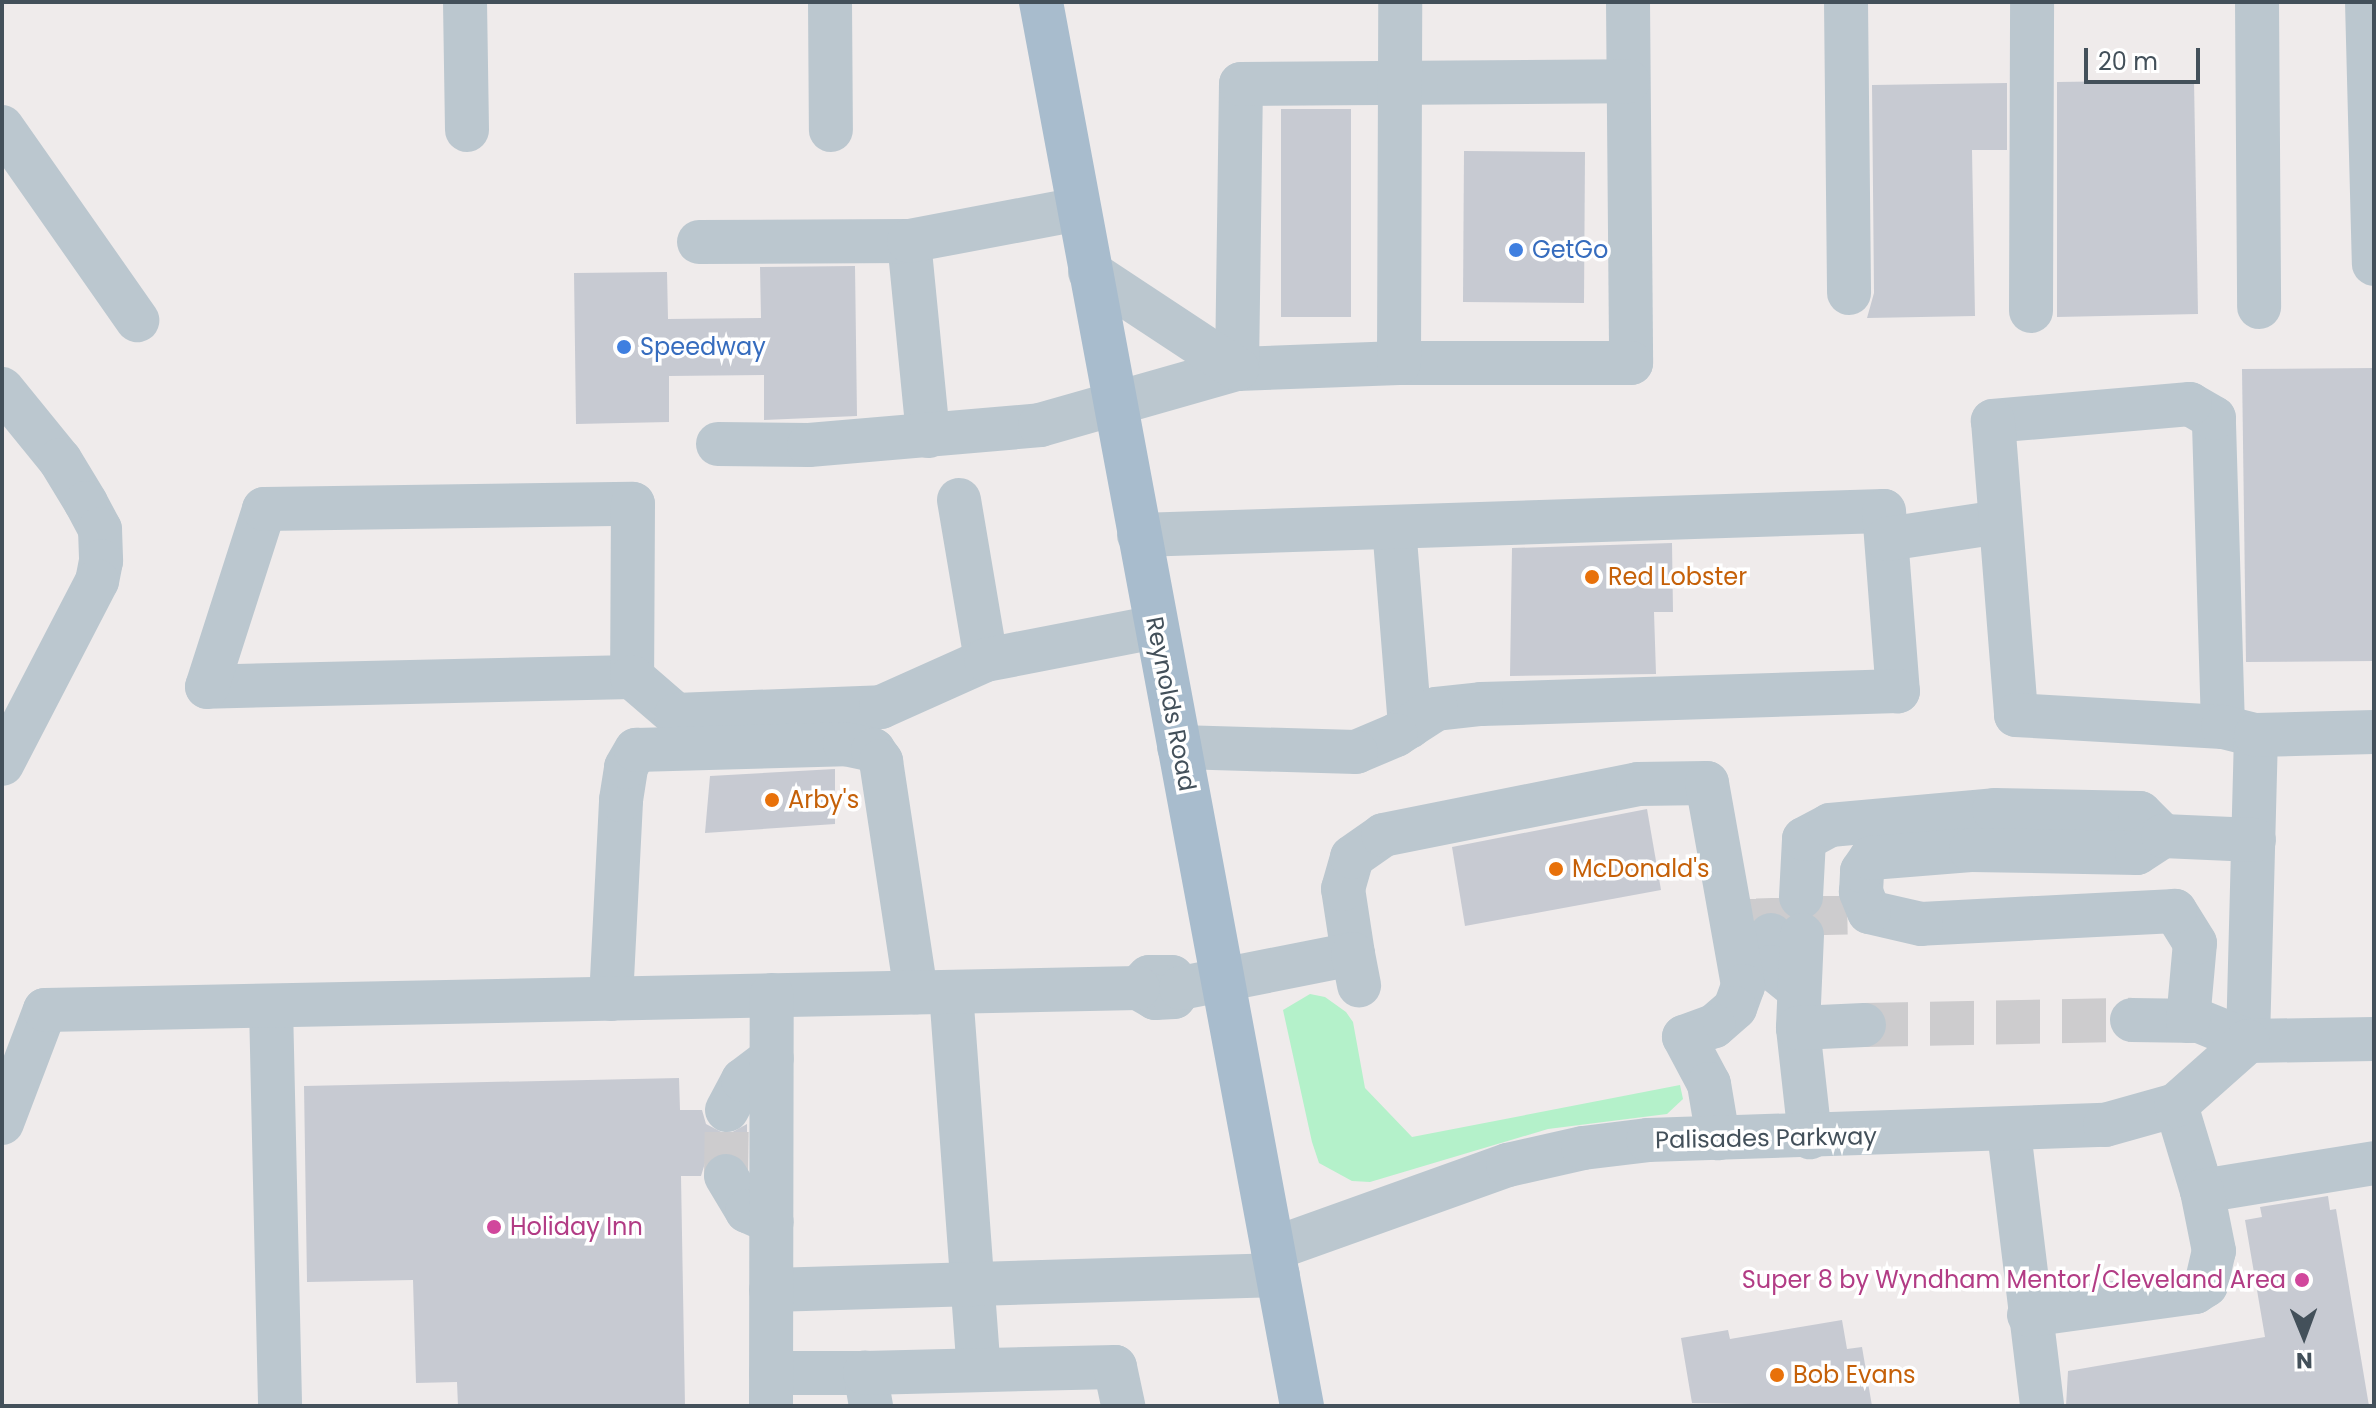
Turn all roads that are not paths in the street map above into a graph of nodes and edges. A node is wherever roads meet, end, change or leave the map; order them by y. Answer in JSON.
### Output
{"nodes":[{"id":1,"x":465,"y":2,"type":"edge"},
{"id":2,"x":830,"y":2,"type":"edge"},
{"id":3,"x":1041,"y":2,"type":"edge"},
{"id":4,"x":1400,"y":2,"type":"edge"},
{"id":5,"x":1628,"y":2,"type":"edge"},
{"id":6,"x":1846,"y":2,"type":"edge"},
{"id":7,"x":2032,"y":2,"type":"edge"},
{"id":8,"x":2257,"y":2,"type":"edge"},
{"id":9,"x":2367,"y":2,"type":"edge"},
{"id":10,"x":1628,"y":81,"type":"junction"},
{"id":11,"x":1400,"y":83,"type":"junction"},
{"id":12,"x":2,"y":127,"type":"edge"},
{"id":13,"x":467,"y":130,"type":"dead end"},
{"id":14,"x":831,"y":130,"type":"dead end"},
{"id":15,"x":1078,"y":209,"type":"junction"},
{"id":16,"x":909,"y":241,"type":"junction"},
{"id":17,"x":699,"y":242,"type":"dead end"},
{"id":18,"x":2374,"y":264,"type":"edge"},
{"id":19,"x":1090,"y":272,"type":"junction"},
{"id":20,"x":1849,"y":293,"type":"dead end"},
{"id":21,"x":2259,"y":307,"type":"dead end"},
{"id":22,"x":2031,"y":311,"type":"dead end"},
{"id":23,"x":137,"y":320,"type":"dead end"},
{"id":24,"x":1399,"y":363,"type":"junction"},
{"id":25,"x":1237,"y":369,"type":"junction"},
{"id":26,"x":2,"y":389,"type":"edge"},
{"id":27,"x":1114,"y":402,"type":"junction"},
{"id":28,"x":928,"y":436,"type":"junction"},
{"id":29,"x":718,"y":444,"type":"dead end"},
{"id":30,"x":959,"y":500,"type":"dead end"},
{"id":31,"x":2000,"y":522,"type":"junction"},
{"id":32,"x":1394,"y":527,"type":"junction"},
{"id":33,"x":1139,"y":535,"type":"junction"},
{"id":34,"x":1887,"y":539,"type":"junction"},
{"id":35,"x":1156,"y":627,"type":"junction"},
{"id":36,"x":986,"y":660,"type":"junction"},
{"id":37,"x":632,"y":677,"type":"junction"},
{"id":38,"x":1410,"y":726,"type":"junction"},
{"id":39,"x":2239,"y":731,"type":"junction"},
{"id":40,"x":2374,"y":732,"type":"edge"},
{"id":41,"x":1179,"y":747,"type":"junction"},
{"id":42,"x":2,"y":764,"type":"edge"},
{"id":43,"x":2163,"y":836,"type":"junction"},
{"id":44,"x":2254,"y":840,"type":"junction"},
{"id":45,"x":1223,"y":981,"type":"junction"},
{"id":46,"x":934,"y":992,"type":"junction"},
{"id":47,"x":772,"y":995,"type":"junction"},
{"id":48,"x":611,"y":999,"type":"junction"},
{"id":49,"x":271,"y":1006,"type":"junction"},
{"id":50,"x":1799,"y":1010,"type":"junction"},
{"id":51,"x":2132,"y":1020,"type":"tunnel mouth"},
{"id":52,"x":2188,"y":1021,"type":"junction"},
{"id":53,"x":1864,"y":1025,"type":"tunnel mouth"},
{"id":54,"x":2374,"y":1039,"type":"edge"},
{"id":55,"x":2248,"y":1041,"type":"junction"},
{"id":56,"x":772,"y":1058,"type":"junction"},
{"id":57,"x":2176,"y":1105,"type":"junction"},
{"id":58,"x":727,"y":1110,"type":"tunnel mouth"},
{"id":59,"x":2,"y":1123,"type":"edge"},
{"id":60,"x":2009,"y":1132,"type":"junction"},
{"id":61,"x":1810,"y":1137,"type":"junction"},
{"id":62,"x":1718,"y":1138,"type":"junction"},
{"id":63,"x":2374,"y":1163,"type":"edge"},
{"id":64,"x":726,"y":1176,"type":"tunnel mouth"},
{"id":65,"x":2202,"y":1191,"type":"junction"},
{"id":66,"x":772,"y":1222,"type":"junction"},
{"id":67,"x":1275,"y":1262,"type":"junction"},
{"id":68,"x":976,"y":1287,"type":"junction"},
{"id":69,"x":771,"y":1290,"type":"junction"},
{"id":70,"x":2029,"y":1315,"type":"junction"},
{"id":71,"x":979,"y":1370,"type":"junction"},
{"id":72,"x":771,"y":1390,"type":"edge"},
{"id":73,"x":868,"y":1390,"type":"edge"},
{"id":74,"x":280,"y":1406,"type":"edge"},
{"id":75,"x":1123,"y":1406,"type":"edge"},
{"id":76,"x":1302,"y":1406,"type":"edge"},
{"id":77,"x":2042,"y":1406,"type":"edge"}],
"edges":[{"from":1,"to":13,"type":"street"},
{"from":2,"to":14,"type":"street"},
{"from":3,"to":15,"type":"main road","name":"Reynolds Road"},
{"from":4,"to":11,"type":"street"},
{"from":5,"to":10,"type":"street"},
{"from":6,"to":20,"type":"street"},
{"from":7,"to":22,"type":"street"},
{"from":8,"to":21,"type":"street"},
{"from":9,"to":18,"type":"street"},
{"from":10,"to":11,"type":"street"},
{"from":10,"to":24,"type":"street"},
{"from":11,"to":24,"type":"street"},
{"from":11,"to":25,"type":"street"},
{"from":12,"to":23,"type":"street"},
{"from":15,"to":16,"type":"street"},
{"from":15,"to":19,"type":"main road","name":"Reynolds Road"},
{"from":16,"to":17,"type":"street"},
{"from":16,"to":28,"type":"street"},
{"from":19,"to":25,"type":"street"},
{"from":19,"to":27,"type":"main road","name":"Reynolds Road"},
{"from":24,"to":25,"type":"street"},
{"from":25,"to":27,"type":"street"},
{"from":26,"to":42,"type":"street"},
{"from":27,"to":28,"type":"street"},
{"from":27,"to":33,"type":"main road","name":"Reynolds Road"},
{"from":28,"to":29,"type":"street"},
{"from":30,"to":36,"type":"street"},
{"from":31,"to":34,"type":"street"},
{"from":31,"to":39,"type":"street"},
{"from":31,"to":39,"type":"street"},
{"from":32,"to":33,"type":"street"},
{"from":32,"to":34,"type":"street"},
{"from":32,"to":38,"type":"street"},
{"from":33,"to":35,"type":"main road","name":"Reynolds Road"},
{"from":34,"to":38,"type":"street"},
{"from":35,"to":36,"type":"street"},
{"from":35,"to":41,"type":"main road","name":"Reynolds Road"},
{"from":36,"to":37,"type":"street"},
{"from":37,"to":37,"type":"street"},
{"from":38,"to":41,"type":"street"},
{"from":39,"to":40,"type":"street"},
{"from":39,"to":44,"type":"street"},
{"from":41,"to":45,"type":"main road","name":"Reynolds Road"},
{"from":43,"to":44,"type":"street"},
{"from":43,"to":50,"type":"street"},
{"from":43,"to":52,"type":"street"},
{"from":44,"to":55,"type":"street"},
{"from":45,"to":46,"type":"street"},
{"from":45,"to":62,"type":"street"},
{"from":45,"to":67,"type":"main road","name":"Reynolds Road"},
{"from":46,"to":47,"type":"street"},
{"from":46,"to":48,"type":"street"},
{"from":46,"to":68,"type":"street"},
{"from":47,"to":48,"type":"street"},
{"from":47,"to":56,"type":"street"},
{"from":48,"to":49,"type":"street"},
{"from":49,"to":59,"type":"street"},
{"from":49,"to":74,"type":"street"},
{"from":50,"to":53,"type":"street"},
{"from":50,"to":61,"type":"street"},
{"from":51,"to":52,"type":"street"},
{"from":52,"to":55,"type":"street"},
{"from":54,"to":55,"type":"street"},
{"from":55,"to":57,"type":"street","name":"Palisades Parkway"},
{"from":56,"to":58,"type":"street"},
{"from":56,"to":66,"type":"street"},
{"from":57,"to":60,"type":"street","name":"Palisades Parkway"},
{"from":57,"to":65,"type":"street"},
{"from":60,"to":61,"type":"street","name":"Palisades Parkway"},
{"from":60,"to":70,"type":"street"},
{"from":61,"to":62,"type":"street","name":"Palisades Parkway"},
{"from":62,"to":67,"type":"street","name":"Palisades Parkway"},
{"from":63,"to":65,"type":"street"},
{"from":64,"to":66,"type":"street"},
{"from":65,"to":70,"type":"street"},
{"from":66,"to":69,"type":"street"},
{"from":67,"to":68,"type":"street","name":"Palisades Parkway"},
{"from":67,"to":76,"type":"main road","name":"Reynolds Road"},
{"from":68,"to":69,"type":"street","name":"Palisades Parkway"},
{"from":68,"to":71,"type":"street"},
{"from":69,"to":72,"type":"street"},
{"from":70,"to":77,"type":"street"},
{"from":71,"to":73,"type":"street"},
{"from":71,"to":75,"type":"street"},
{"from":72,"to":73,"type":"street"}]}
